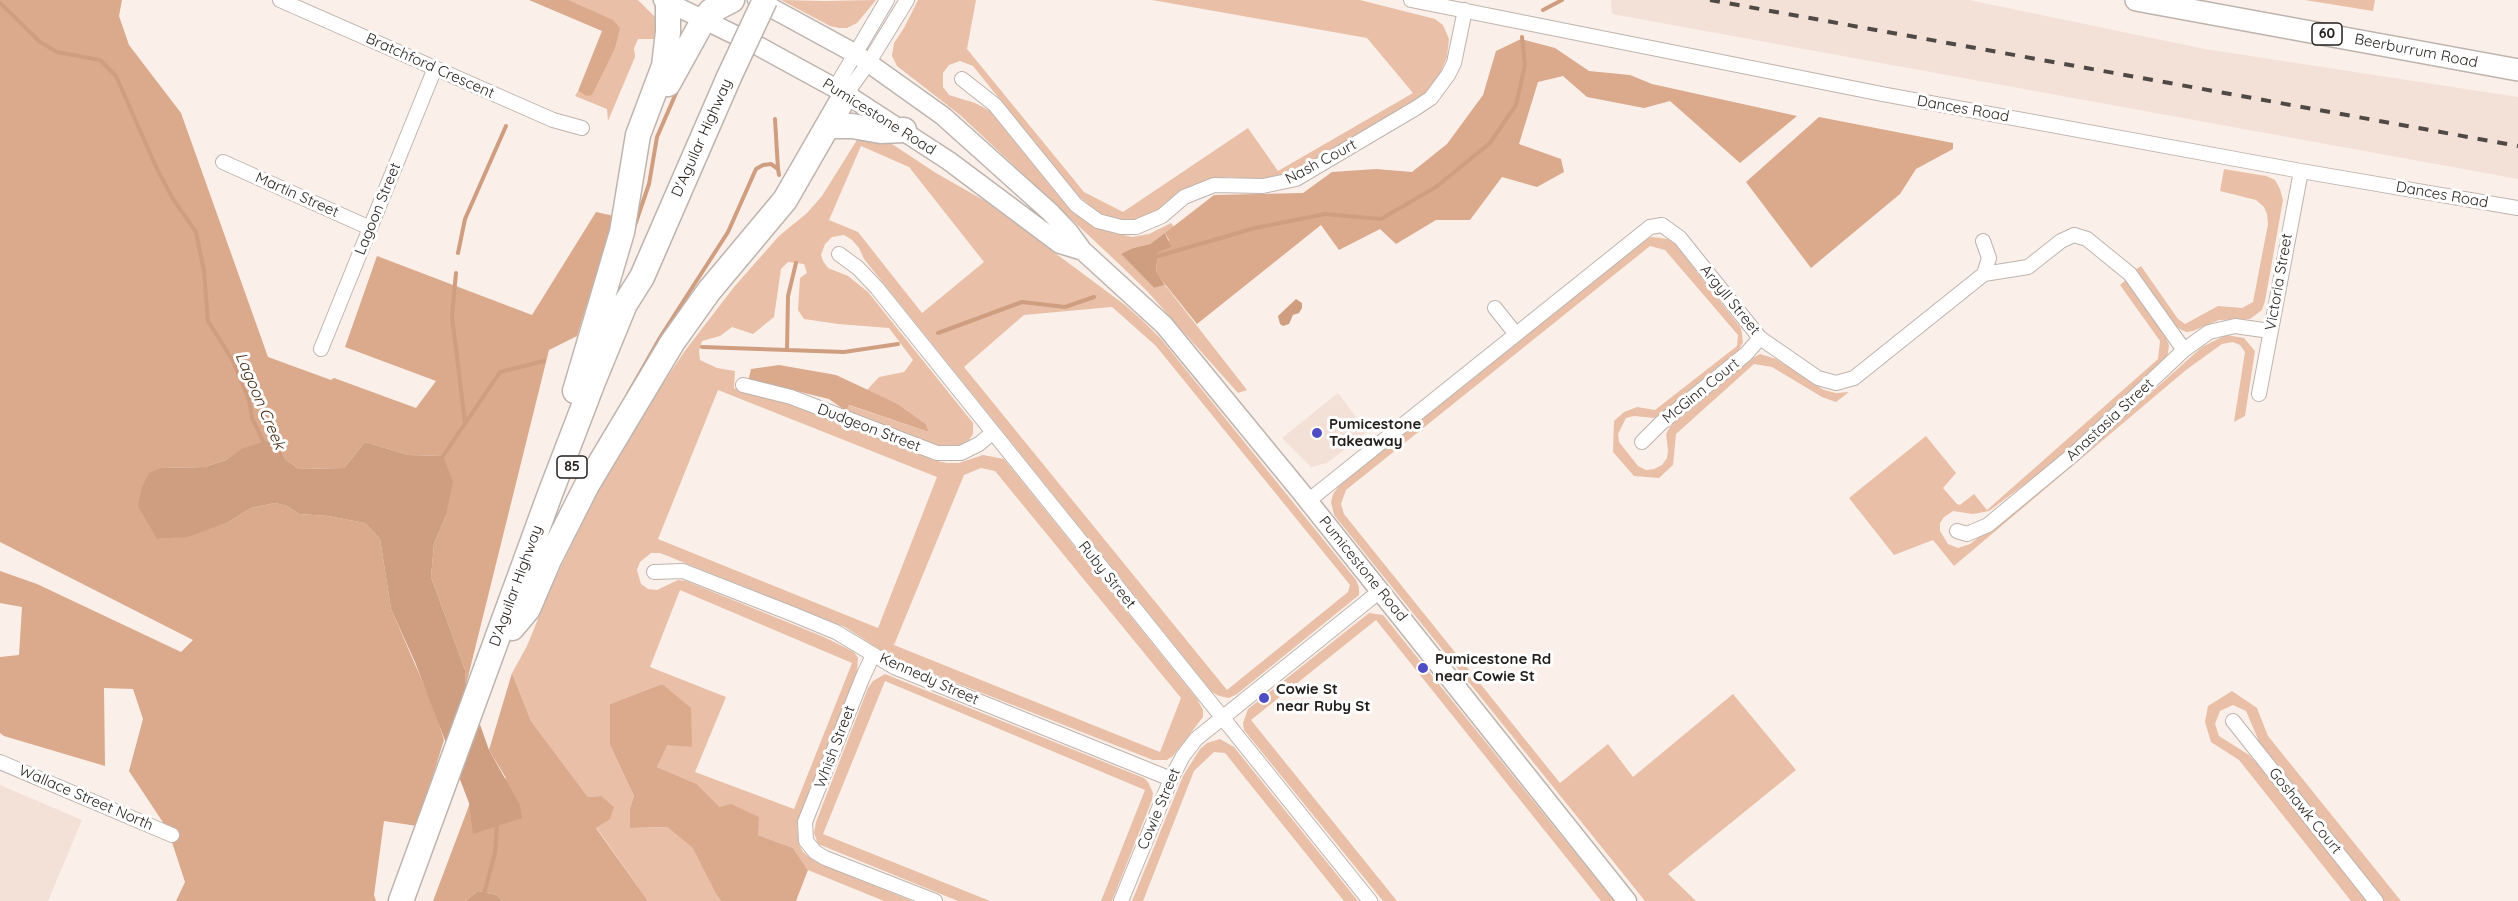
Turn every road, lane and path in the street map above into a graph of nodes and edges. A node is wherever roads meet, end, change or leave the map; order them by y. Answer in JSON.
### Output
{"nodes":[{"id":1,"x":280,"y":0,"type":"edge"},
{"id":2,"x":732,"y":0,"type":"edge"},
{"id":3,"x":757,"y":0,"type":"edge"},
{"id":4,"x":765,"y":0,"type":"edge"},
{"id":5,"x":887,"y":0,"type":"edge"},
{"id":6,"x":907,"y":0,"type":"edge"},
{"id":7,"x":1411,"y":0,"type":"edge"},
{"id":8,"x":2136,"y":0,"type":"edge"},
{"id":9,"x":666,"y":1,"type":"edge"},
{"id":10,"x":1465,"y":10,"type":"junction"},
{"id":11,"x":704,"y":20,"type":"junction"},
{"id":12,"x":862,"y":58,"type":"junction"},
{"id":13,"x":435,"y":68,"type":"junction"},
{"id":14,"x":2518,"y":70,"type":"edge"},
{"id":15,"x":962,"y":79,"type":"dead end"},
{"id":16,"x":841,"y":91,"type":"junction"},
{"id":17,"x":654,"y":95,"type":"junction"},
{"id":18,"x":828,"y":126,"type":"junction"},
{"id":19,"x":582,"y":128,"type":"dead end"},
{"id":20,"x":904,"y":130,"type":"junction"},
{"id":21,"x":223,"y":162,"type":"dead end"},
{"id":22,"x":2301,"y":171,"type":"junction"},
{"id":23,"x":2518,"y":208,"type":"edge"},
{"id":24,"x":370,"y":228,"type":"junction"},
{"id":25,"x":1983,"y":241,"type":"dead end"},
{"id":26,"x":1083,"y":251,"type":"junction"},
{"id":27,"x":839,"y":254,"type":"dead end"},
{"id":28,"x":1984,"y":274,"type":"junction"},
{"id":29,"x":642,"y":277,"type":"junction"},
{"id":30,"x":1495,"y":308,"type":"dead end"},
{"id":31,"x":2270,"y":332,"type":"junction"},
{"id":32,"x":1515,"y":333,"type":"junction"},
{"id":33,"x":1760,"y":338,"type":"junction"},
{"id":34,"x":321,"y":350,"type":"dead end"},
{"id":35,"x":2184,"y":350,"type":"junction"},
{"id":36,"x":743,"y":385,"type":"dead end"},
{"id":37,"x":2259,"y":394,"type":"dead end"},
{"id":38,"x":992,"y":433,"type":"junction"},
{"id":39,"x":1641,"y":442,"type":"dead end"},
{"id":40,"x":550,"y":494,"type":"junction"},
{"id":41,"x":1308,"y":501,"type":"junction"},
{"id":42,"x":1957,"y":531,"type":"dead end"},
{"id":43,"x":654,"y":572,"type":"dead end"},
{"id":44,"x":1380,"y":591,"type":"junction"},
{"id":45,"x":509,"y":621,"type":"junction"},
{"id":46,"x":873,"y":655,"type":"junction"},
{"id":47,"x":1222,"y":717,"type":"junction"},
{"id":48,"x":2233,"y":721,"type":"dead end"},
{"id":49,"x":0,"y":762,"type":"edge"},
{"id":50,"x":1171,"y":779,"type":"junction"},
{"id":51,"x":172,"y":835,"type":"dead end"},
{"id":52,"x":401,"y":901,"type":"edge"},
{"id":53,"x":413,"y":901,"type":"edge"},
{"id":54,"x":935,"y":901,"type":"edge"},
{"id":55,"x":1121,"y":901,"type":"edge"},
{"id":56,"x":1370,"y":901,"type":"edge"},
{"id":57,"x":1627,"y":901,"type":"edge"},
{"id":58,"x":2376,"y":901,"type":"edge"}],
"edges":[{"from":1,"to":13,"type":"street","name":"Bratchford Crescent"},
{"from":2,"to":11,"type":"highway"},
{"from":3,"to":12,"type":"main road","name":"Pumicestone Road"},
{"from":4,"to":29,"type":"highway","name":"D'Aguilar Highway","number":"85","bridge":true},
{"from":5,"to":12,"type":"street"},
{"from":6,"to":12,"type":"street"},
{"from":7,"to":10,"type":"street","name":"Dances Road"},
{"from":8,"to":14,"type":"main road","name":"Beerburrum Road","number":"60"},
{"from":9,"to":11,"type":"main road","name":"Pumicestone Road"},
{"from":9,"to":17,"type":"highway"},
{"from":10,"to":15,"type":"street","name":"Nash Court"},
{"from":10,"to":22,"type":"street","name":"Dances Road"},
{"from":11,"to":16,"type":"main road","name":"Pumicestone Road"},
{"from":11,"to":17,"type":"highway"},
{"from":12,"to":16,"type":"street"},
{"from":12,"to":26,"type":"main road","name":"Pumicestone Road"},
{"from":13,"to":19,"type":"street","name":"Bratchford Crescent"},
{"from":13,"to":24,"type":"street","name":"Lagoon Street"},
{"from":16,"to":18,"type":"highway"},
{"from":16,"to":20,"type":"main road","name":"Pumicestone Road"},
{"from":17,"to":40,"type":"highway"},
{"from":18,"to":20,"type":"highway"},
{"from":18,"to":45,"type":"highway"},
{"from":20,"to":26,"type":"main road","name":"Pumicestone Road"},
{"from":21,"to":24,"type":"street","name":"Martin Street"},
{"from":22,"to":23,"type":"street","name":"Dances Road"},
{"from":22,"to":31,"type":"street","name":"Victoria Street"},
{"from":24,"to":34,"type":"street","name":"Lagoon Street"},
{"from":25,"to":28,"type":"street"},
{"from":26,"to":41,"type":"main road","name":"Pumicestone Road"},
{"from":27,"to":38,"type":"street","name":"Ruby Street"},
{"from":28,"to":33,"type":"street","name":"Argyll Street"},
{"from":28,"to":35,"type":"street","name":"Argyll Street"},
{"from":29,"to":40,"type":"highway","name":"D'Aguilar Highway","number":"85"},
{"from":29,"to":45,"type":"highway","name":"D'Aguilar Highway","number":"85"},
{"from":30,"to":32,"type":"street"},
{"from":31,"to":35,"type":"street","name":"Anastasia Street"},
{"from":31,"to":37,"type":"street","name":"Victoria Street"},
{"from":32,"to":33,"type":"street","name":"Argyll Street"},
{"from":32,"to":41,"type":"street","name":"Argyll Street"},
{"from":33,"to":39,"type":"street","name":"McGinn Court"},
{"from":35,"to":42,"type":"street","name":"Anastasia Street"},
{"from":36,"to":38,"type":"street","name":"Dudgeon Street"},
{"from":38,"to":47,"type":"street","name":"Ruby Street"},
{"from":40,"to":45,"type":"highway","name":"D'Aguilar Highway","number":"85"},
{"from":41,"to":44,"type":"main road","name":"Pumicestone Road"},
{"from":43,"to":46,"type":"street","name":"Kennedy Street"},
{"from":44,"to":47,"type":"street","name":"Cowie Street"},
{"from":44,"to":57,"type":"main road","name":"Pumicestone Road"},
{"from":45,"to":52,"type":"highway","name":"D'Aguilar Highway","number":"85"},
{"from":45,"to":53,"type":"highway","name":"D'Aguilar Highway","number":"85"},
{"from":46,"to":50,"type":"street","name":"Kennedy Street"},
{"from":46,"to":54,"type":"street","name":"Whish Street"},
{"from":47,"to":50,"type":"street","name":"Cowie Street"},
{"from":47,"to":56,"type":"street","name":"Ruby Street"},
{"from":48,"to":58,"type":"street","name":"Goshawk Court"},
{"from":49,"to":51,"type":"street","name":"Wallace Street North"},
{"from":50,"to":55,"type":"street","name":"Cowie Street"}]}
